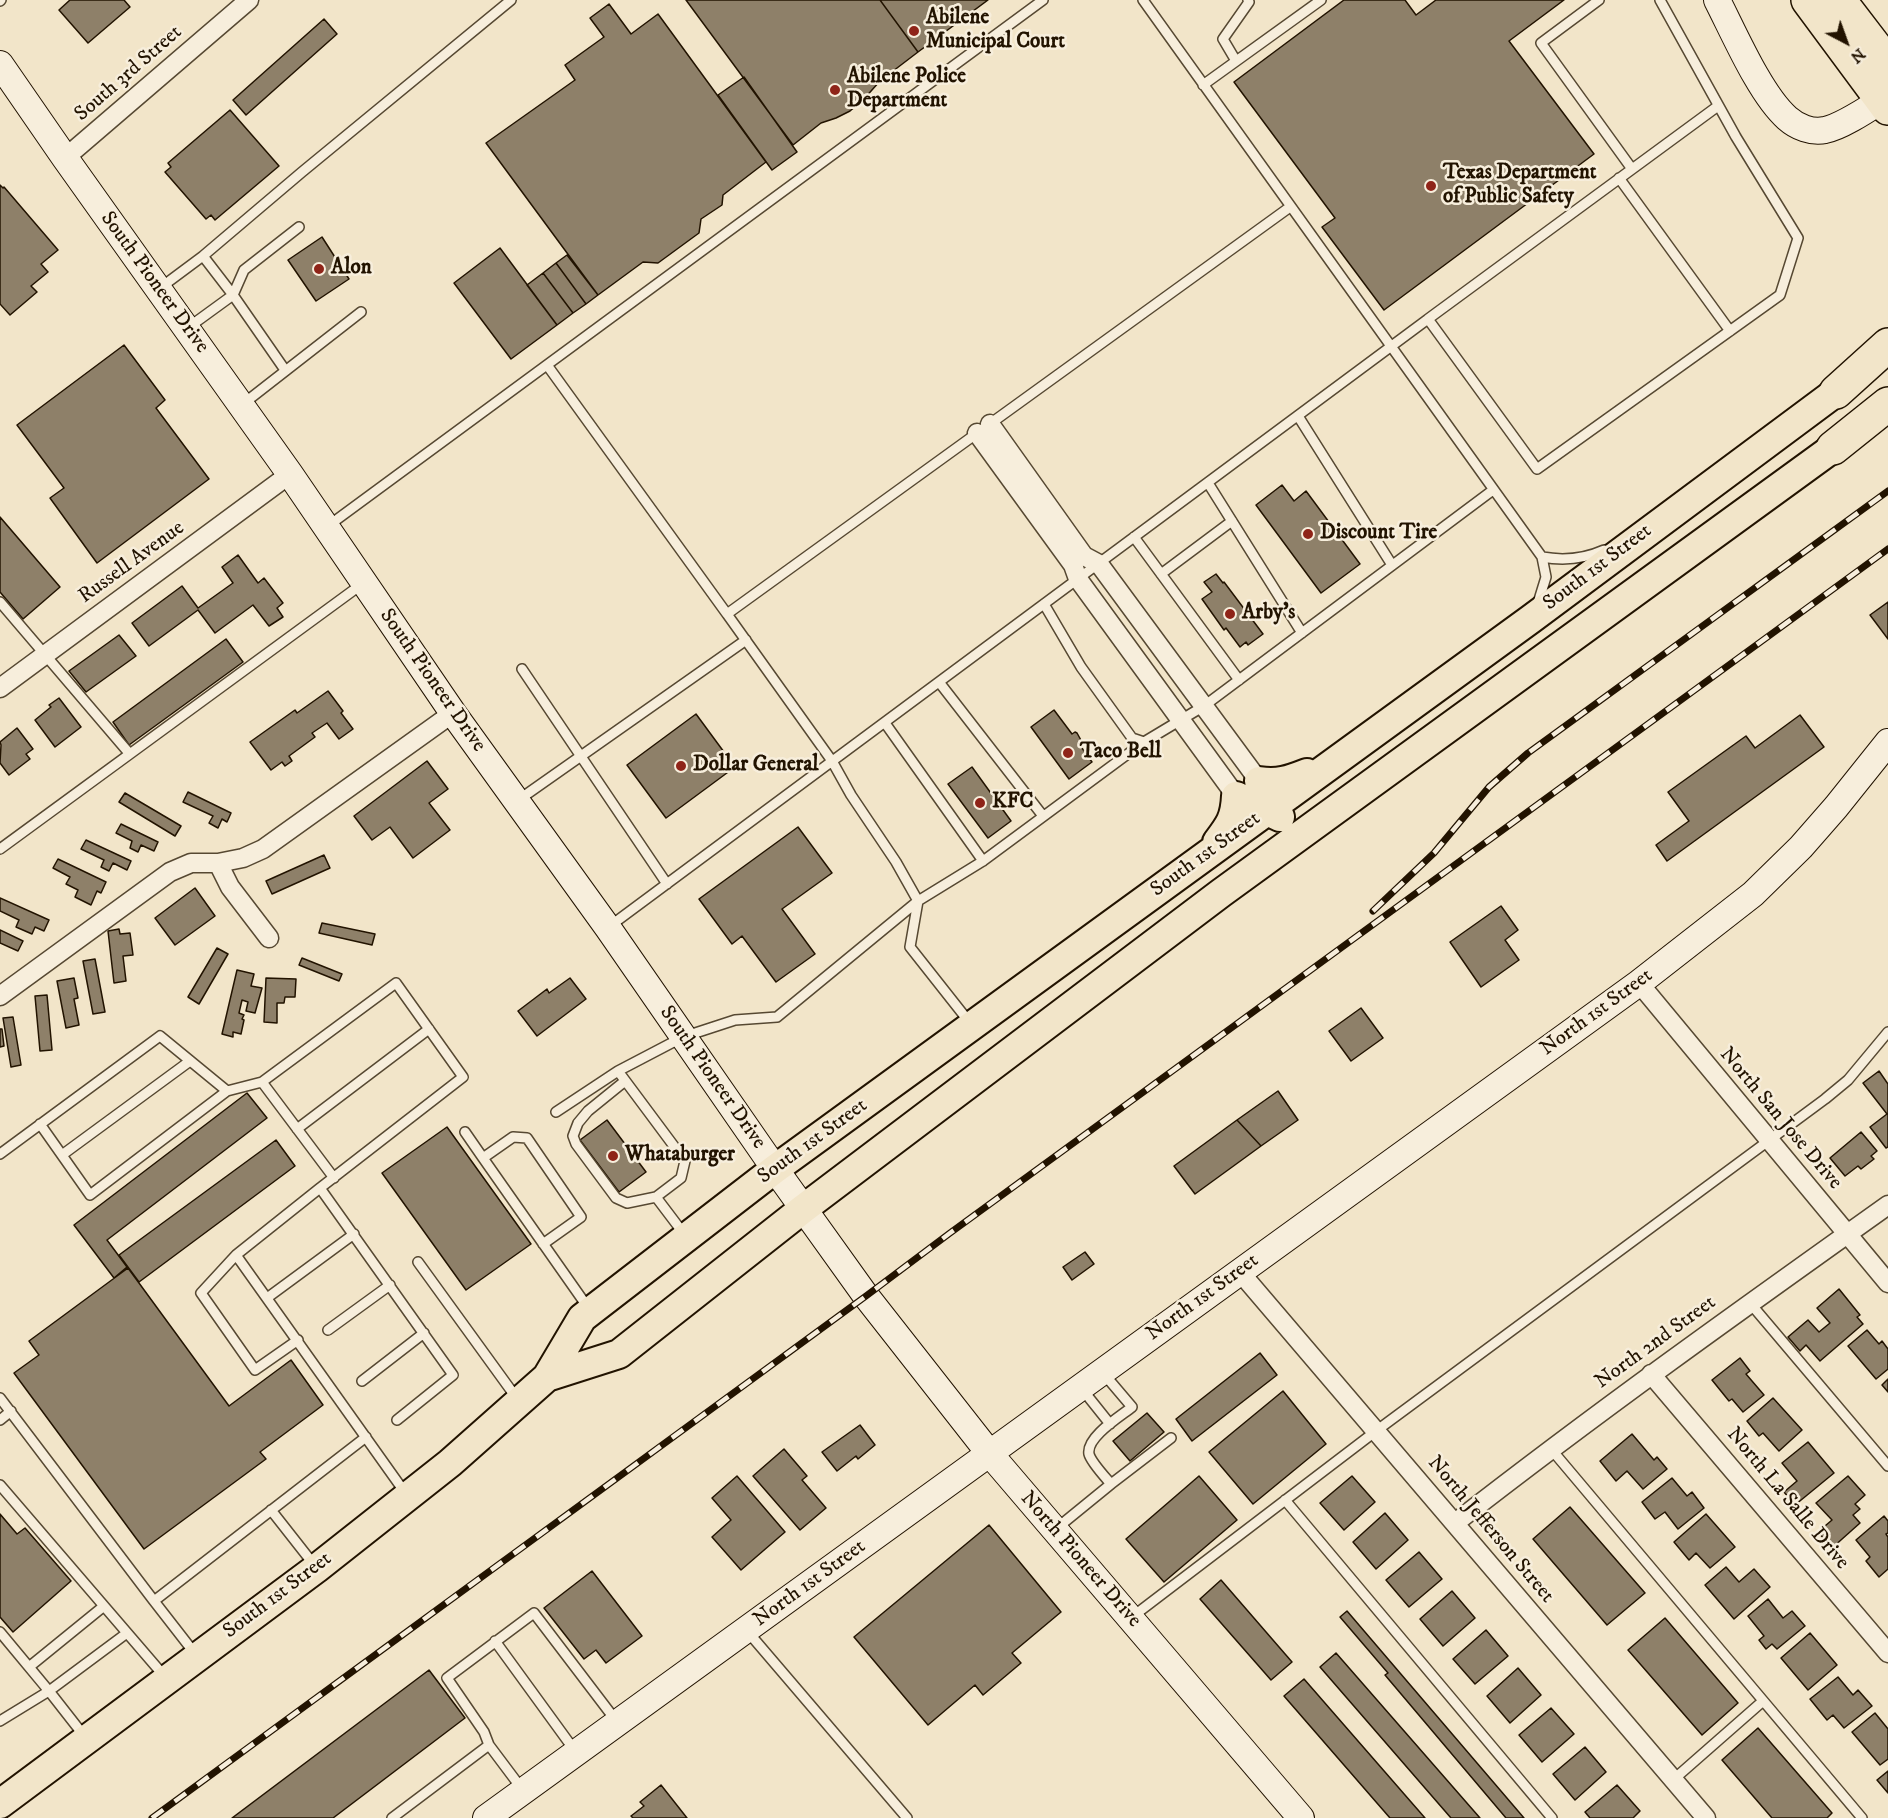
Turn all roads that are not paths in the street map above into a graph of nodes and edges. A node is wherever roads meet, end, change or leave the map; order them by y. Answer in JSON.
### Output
{"nodes":[{"id":1,"x":249,"y":0,"type":"edge"},
{"id":2,"x":512,"y":0,"type":"edge"},
{"id":3,"x":1043,"y":0,"type":"edge"},
{"id":4,"x":1143,"y":0,"type":"edge"},
{"id":5,"x":1321,"y":0,"type":"edge"},
{"id":6,"x":1599,"y":0,"type":"edge"},
{"id":7,"x":1659,"y":0,"type":"edge"},
{"id":8,"x":1717,"y":0,"type":"edge"},
{"id":9,"x":1808,"y":0,"type":"edge"},
{"id":10,"x":1839,"y":0,"type":"edge"},
{"id":11,"x":1250,"y":1,"type":"edge"},
{"id":12,"x":1236,"y":61,"type":"junction"},
{"id":13,"x":0,"y":64,"type":"edge"},
{"id":14,"x":1888,"y":64,"type":"edge"},
{"id":15,"x":1203,"y":85,"type":"junction"},
{"id":16,"x":1886,"y":101,"type":"edge"},
{"id":17,"x":1718,"y":105,"type":"junction"},
{"id":18,"x":65,"y":158,"type":"junction"},
{"id":19,"x":1632,"y":169,"type":"junction"},
{"id":20,"x":1619,"y":178,"type":"junction"},
{"id":21,"x":1290,"y":207,"type":"junction"},
{"id":22,"x":299,"y":227,"type":"dead end"},
{"id":23,"x":203,"y":256,"type":"junction"},
{"id":24,"x":158,"y":290,"type":"junction"},
{"id":25,"x":233,"y":295,"type":"junction"},
{"id":26,"x":361,"y":312,"type":"dead end"},
{"id":27,"x":1428,"y":319,"type":"junction"},
{"id":28,"x":187,"y":328,"type":"junction"},
{"id":29,"x":1730,"y":331,"type":"junction"},
{"id":30,"x":1888,"y":345,"type":"edge"},
{"id":31,"x":1390,"y":347,"type":"junction"},
{"id":32,"x":1888,"y":355,"type":"edge"},
{"id":33,"x":547,"y":365,"type":"junction"},
{"id":34,"x":285,"y":370,"type":"junction"},
{"id":35,"x":1836,"y":392,"type":"junction"},
{"id":36,"x":1888,"y":404,"type":"edge"},
{"id":37,"x":241,"y":405,"type":"junction"},
{"id":38,"x":1888,"y":410,"type":"edge"},
{"id":39,"x":1298,"y":416,"type":"junction"},
{"id":40,"x":984,"y":428,"type":"junction"},
{"id":41,"x":1833,"y":448,"type":"junction"},
{"id":42,"x":290,"y":474,"type":"junction"},
{"id":43,"x":1208,"y":483,"type":"junction"},
{"id":44,"x":1493,"y":489,"type":"junction"},
{"id":45,"x":1232,"y":521,"type":"junction"},
{"id":46,"x":326,"y":527,"type":"junction"},
{"id":47,"x":1648,"y":531,"type":"junction"},
{"id":48,"x":1134,"y":537,"type":"junction"},
{"id":49,"x":1542,"y":557,"type":"junction"},
{"id":50,"x":1099,"y":564,"type":"junction"},
{"id":51,"x":1392,"y":565,"type":"junction"},
{"id":52,"x":1161,"y":574,"type":"junction"},
{"id":53,"x":1078,"y":579,"type":"junction"},
{"id":54,"x":364,"y":583,"type":"junction"},
{"id":55,"x":0,"y":602,"type":"edge"},
{"id":56,"x":1044,"y":604,"type":"junction"},
{"id":57,"x":727,"y":614,"type":"junction"},
{"id":58,"x":1531,"y":619,"type":"junction"},
{"id":59,"x":1302,"y":633,"type":"junction"},
{"id":60,"x":746,"y":640,"type":"junction"},
{"id":61,"x":45,"y":654,"type":"junction"},
{"id":62,"x":522,"y":669,"type":"dead end"},
{"id":63,"x":1239,"y":680,"type":"junction"},
{"id":64,"x":939,"y":682,"type":"junction"},
{"id":65,"x":0,"y":688,"type":"edge"},
{"id":66,"x":1204,"y":706,"type":"junction"},
{"id":67,"x":453,"y":713,"type":"junction"},
{"id":68,"x":1181,"y":721,"type":"junction"},
{"id":69,"x":885,"y":723,"type":"junction"},
{"id":70,"x":1144,"y":742,"type":"junction"},
{"id":71,"x":1888,"y":742,"type":"edge"},
{"id":72,"x":129,"y":753,"type":"junction"},
{"id":73,"x":582,"y":756,"type":"junction"},
{"id":74,"x":832,"y":761,"type":"junction"},
{"id":75,"x":1334,"y":762,"type":"junction"},
{"id":76,"x":1247,"y":789,"type":"junction"},
{"id":77,"x":516,"y":801,"type":"junction"},
{"id":78,"x":1268,"y":812,"type":"junction"},
{"id":79,"x":1043,"y":816,"type":"junction"},
{"id":80,"x":1317,"y":822,"type":"junction"},
{"id":81,"x":0,"y":849,"type":"edge"},
{"id":82,"x":1209,"y":853,"type":"junction"},
{"id":83,"x":983,"y":861,"type":"junction"},
{"id":84,"x":218,"y":863,"type":"junction"},
{"id":85,"x":1252,"y":870,"type":"junction"},
{"id":86,"x":667,"y":884,"type":"junction"},
{"id":87,"x":918,"y":901,"type":"junction"},
{"id":88,"x":608,"y":928,"type":"junction"},
{"id":89,"x":269,"y":938,"type":"dead end"},
{"id":90,"x":1639,"y":983,"type":"junction"},
{"id":91,"x":0,"y":996,"type":"edge"},
{"id":92,"x":972,"y":1026,"type":"junction"},
{"id":93,"x":429,"y":1029,"type":"junction"},
{"id":94,"x":1888,"y":1032,"type":"edge"},
{"id":95,"x":683,"y":1036,"type":"junction"},
{"id":96,"x":190,"y":1061,"type":"junction"},
{"id":97,"x":618,"y":1071,"type":"junction"},
{"id":98,"x":625,"y":1081,"type":"junction"},
{"id":99,"x":262,"y":1082,"type":"junction"},
{"id":100,"x":227,"y":1091,"type":"junction"},
{"id":101,"x":556,"y":1112,"type":"dead end"},
{"id":102,"x":40,"y":1124,"type":"junction"},
{"id":103,"x":297,"y":1129,"type":"junction"},
{"id":104,"x":465,"y":1132,"type":"dead end"},
{"id":105,"x":1768,"y":1140,"type":"junction"},
{"id":106,"x":0,"y":1154,"type":"edge"},
{"id":107,"x":62,"y":1155,"type":"junction"},
{"id":108,"x":483,"y":1158,"type":"junction"},
{"id":109,"x":775,"y":1170,"type":"junction"},
{"id":110,"x":333,"y":1178,"type":"junction"},
{"id":111,"x":320,"y":1188,"type":"junction"},
{"id":112,"x":656,"y":1197,"type":"junction"},
{"id":113,"x":1888,"y":1205,"type":"edge"},
{"id":114,"x":803,"y":1209,"type":"junction"},
{"id":115,"x":354,"y":1234,"type":"junction"},
{"id":116,"x":1846,"y":1234,"type":"junction"},
{"id":117,"x":687,"y":1237,"type":"junction"},
{"id":118,"x":543,"y":1244,"type":"junction"},
{"id":119,"x":236,"y":1255,"type":"junction"},
{"id":120,"x":418,"y":1262,"type":"dead end"},
{"id":121,"x":1240,"y":1272,"type":"junction"},
{"id":122,"x":1888,"y":1283,"type":"edge"},
{"id":123,"x":390,"y":1285,"type":"junction"},
{"id":124,"x":866,"y":1296,"type":"joint"},
{"id":125,"x":267,"y":1298,"type":"junction"},
{"id":126,"x":1750,"y":1303,"type":"junction"},
{"id":127,"x":591,"y":1311,"type":"junction"},
{"id":128,"x":328,"y":1330,"type":"dead end"},
{"id":129,"x":424,"y":1333,"type":"junction"},
{"id":130,"x":298,"y":1340,"type":"junction"},
{"id":131,"x":1103,"y":1372,"type":"junction"},
{"id":132,"x":1651,"y":1374,"type":"junction"},
{"id":133,"x":547,"y":1377,"type":"junction"},
{"id":134,"x":362,"y":1380,"type":"dead end"},
{"id":135,"x":1081,"y":1388,"type":"junction"},
{"id":136,"x":0,"y":1398,"type":"edge"},
{"id":137,"x":519,"y":1402,"type":"junction"},
{"id":138,"x":10,"y":1412,"type":"junction"},
{"id":139,"x":0,"y":1420,"type":"edge"},
{"id":140,"x":397,"y":1420,"type":"dead end"},
{"id":141,"x":1110,"y":1424,"type":"junction"},
{"id":142,"x":1376,"y":1431,"type":"junction"},
{"id":143,"x":366,"y":1437,"type":"junction"},
{"id":144,"x":1171,"y":1438,"type":"dead end"},
{"id":145,"x":1551,"y":1449,"type":"junction"},
{"id":146,"x":990,"y":1454,"type":"junction"},
{"id":147,"x":1888,"y":1466,"type":"edge"},
{"id":148,"x":0,"y":1485,"type":"edge"},
{"id":149,"x":1111,"y":1485,"type":"junction"},
{"id":150,"x":408,"y":1496,"type":"junction"},
{"id":151,"x":1285,"y":1500,"type":"junction"},
{"id":152,"x":272,"y":1510,"type":"junction"},
{"id":153,"x":1455,"y":1523,"type":"junction"},
{"id":154,"x":1055,"y":1530,"type":"junction"},
{"id":155,"x":317,"y":1568,"type":"junction"},
{"id":156,"x":154,"y":1601,"type":"junction"},
{"id":157,"x":104,"y":1606,"type":"junction"},
{"id":158,"x":1130,"y":1618,"type":"junction"},
{"id":159,"x":746,"y":1630,"type":"junction"},
{"id":160,"x":0,"y":1632,"type":"edge"},
{"id":161,"x":127,"y":1633,"type":"junction"},
{"id":162,"x":495,"y":1641,"type":"junction"},
{"id":163,"x":4,"y":1644,"type":"edge"},
{"id":164,"x":1888,"y":1653,"type":"edge"},
{"id":165,"x":197,"y":1657,"type":"junction"},
{"id":166,"x":29,"y":1667,"type":"junction"},
{"id":167,"x":167,"y":1679,"type":"junction"},
{"id":168,"x":49,"y":1691,"type":"junction"},
{"id":169,"x":1763,"y":1701,"type":"junction"},
{"id":170,"x":0,"y":1721,"type":"edge"},
{"id":171,"x":617,"y":1723,"type":"junction"},
{"id":172,"x":87,"y":1739,"type":"junction"},
{"id":173,"x":489,"y":1745,"type":"junction"},
{"id":174,"x":576,"y":1752,"type":"junction"},
{"id":175,"x":1674,"y":1780,"type":"junction"},
{"id":176,"x":523,"y":1791,"type":"junction"},
{"id":177,"x":0,"y":1804,"type":"edge"},
{"id":178,"x":392,"y":1818,"type":"edge"},
{"id":179,"x":486,"y":1818,"type":"edge"},
{"id":180,"x":907,"y":1818,"type":"edge"},
{"id":181,"x":1301,"y":1818,"type":"edge"},
{"id":182,"x":1552,"y":1818,"type":"edge"},
{"id":183,"x":1706,"y":1818,"type":"edge"},
{"id":184,"x":1862,"y":1818,"type":"edge"}],
"edges":[{"from":1,"to":18,"type":"street","name":"South 3rd Street"},
{"from":2,"to":23,"type":"lane"},
{"from":3,"to":33,"type":"lane"},
{"from":4,"to":15,"type":"lane"},
{"from":5,"to":12,"type":"lane"},
{"from":6,"to":19,"type":"lane"},
{"from":7,"to":17,"type":"lane"},
{"from":8,"to":16,"type":"street"},
{"from":9,"to":16,"type":"highway"},
{"from":10,"to":14,"type":"highway"},
{"from":11,"to":12,"type":"lane"},
{"from":12,"to":15,"type":"lane"},
{"from":13,"to":18,"type":"street","name":"South Pioneer Drive"},
{"from":15,"to":21,"type":"lane"},
{"from":17,"to":19,"type":"lane"},
{"from":17,"to":29,"type":"lane"},
{"from":18,"to":24,"type":"street","name":"South Pioneer Drive"},
{"from":19,"to":20,"type":"lane"},
{"from":20,"to":27,"type":"lane"},
{"from":20,"to":29,"type":"lane"},
{"from":21,"to":31,"type":"lane"},
{"from":21,"to":40,"type":"lane"},
{"from":22,"to":25,"type":"lane"},
{"from":23,"to":24,"type":"lane"},
{"from":23,"to":25,"type":"lane"},
{"from":24,"to":28,"type":"street","name":"South Pioneer Drive"},
{"from":25,"to":28,"type":"lane"},
{"from":25,"to":34,"type":"lane"},
{"from":26,"to":34,"type":"lane"},
{"from":27,"to":29,"type":"lane"},
{"from":27,"to":31,"type":"lane"},
{"from":28,"to":37,"type":"street","name":"South Pioneer Drive"},
{"from":30,"to":35,"type":"highway"},
{"from":31,"to":39,"type":"lane"},
{"from":31,"to":44,"type":"lane"},
{"from":32,"to":35,"type":"highway","name":"South 1st Street"},
{"from":33,"to":46,"type":"lane"},
{"from":33,"to":57,"type":"lane"},
{"from":34,"to":37,"type":"lane"},
{"from":35,"to":47,"type":"main road","name":"South 1st Street"},
{"from":36,"to":41,"type":"highway"},
{"from":37,"to":42,"type":"street","name":"South Pioneer Drive"},
{"from":38,"to":41,"type":"highway","name":"South 1st Street"},
{"from":39,"to":43,"type":"lane"},
{"from":39,"to":51,"type":"lane"},
{"from":40,"to":50,"type":"street"},
{"from":40,"to":53,"type":"street"},
{"from":40,"to":57,"type":"lane"},
{"from":41,"to":80,"type":"main road","name":"South 1st Street"},
{"from":42,"to":46,"type":"street","name":"South Pioneer Drive"},
{"from":42,"to":61,"type":"street","name":"Russell Avenue"},
{"from":43,"to":45,"type":"lane"},
{"from":43,"to":48,"type":"lane"},
{"from":44,"to":49,"type":"lane"},
{"from":44,"to":51,"type":"lane"},
{"from":45,"to":52,"type":"lane"},
{"from":45,"to":59,"type":"lane"},
{"from":46,"to":54,"type":"street","name":"South Pioneer Drive"},
{"from":47,"to":49,"type":"lane"},
{"from":47,"to":58,"type":"main road","name":"South 1st Street"},
{"from":48,"to":50,"type":"lane"},
{"from":48,"to":52,"type":"lane"},
{"from":49,"to":58,"type":"lane"},
{"from":50,"to":53,"type":"lane"},
{"from":50,"to":66,"type":"street"},
{"from":51,"to":59,"type":"lane"},
{"from":52,"to":63,"type":"lane"},
{"from":53,"to":56,"type":"lane"},
{"from":53,"to":68,"type":"street"},
{"from":54,"to":67,"type":"street","name":"South Pioneer Drive"},
{"from":54,"to":72,"type":"lane"},
{"from":55,"to":61,"type":"lane"},
{"from":56,"to":64,"type":"lane"},
{"from":56,"to":70,"type":"lane"},
{"from":57,"to":60,"type":"lane"},
{"from":58,"to":75,"type":"main road","name":"South 1st Street"},
{"from":59,"to":63,"type":"lane"},
{"from":60,"to":73,"type":"lane"},
{"from":60,"to":74,"type":"lane"},
{"from":61,"to":65,"type":"street","name":"Russell Avenue"},
{"from":61,"to":72,"type":"lane"},
{"from":62,"to":73,"type":"lane"},
{"from":63,"to":66,"type":"lane"},
{"from":64,"to":69,"type":"lane"},
{"from":64,"to":79,"type":"lane"},
{"from":66,"to":68,"type":"lane"},
{"from":66,"to":76,"type":"street"},
{"from":67,"to":77,"type":"street","name":"South Pioneer Drive"},
{"from":67,"to":84,"type":"street"},
{"from":68,"to":70,"type":"lane"},
{"from":68,"to":76,"type":"street"},
{"from":69,"to":74,"type":"lane"},
{"from":69,"to":83,"type":"lane"},
{"from":70,"to":79,"type":"lane"},
{"from":71,"to":90,"type":"street","name":"North 1st Street"},
{"from":72,"to":81,"type":"lane"},
{"from":73,"to":77,"type":"lane"},
{"from":73,"to":86,"type":"lane"},
{"from":74,"to":86,"type":"lane"},
{"from":74,"to":87,"type":"lane"},
{"from":75,"to":76,"type":"main road"},
{"from":75,"to":78,"type":"main road","name":"South 1st Street"},
{"from":76,"to":78,"type":"main road"},
{"from":76,"to":82,"type":"main road"},
{"from":77,"to":88,"type":"street","name":"South Pioneer Drive"},
{"from":78,"to":80,"type":"main road"},
{"from":78,"to":82,"type":"main road","name":"South 1st Street"},
{"from":78,"to":85,"type":"main road"},
{"from":79,"to":83,"type":"lane"},
{"from":80,"to":85,"type":"main road","name":"South 1st Street"},
{"from":82,"to":92,"type":"main road","name":"South 1st Street"},
{"from":83,"to":87,"type":"lane"},
{"from":84,"to":89,"type":"street"},
{"from":84,"to":91,"type":"street"},
{"from":85,"to":114,"type":"main road","name":"South 1st Street"},
{"from":86,"to":88,"type":"lane"},
{"from":87,"to":92,"type":"lane"},
{"from":87,"to":95,"type":"lane"},
{"from":88,"to":95,"type":"street","name":"South Pioneer Drive"},
{"from":90,"to":105,"type":"street","name":"North San Jose Drive"},
{"from":90,"to":121,"type":"street","name":"North 1st Street"},
{"from":92,"to":109,"type":"main road","name":"South 1st Street"},
{"from":93,"to":99,"type":"lane"},
{"from":93,"to":103,"type":"lane"},
{"from":93,"to":110,"type":"lane"},
{"from":94,"to":105,"type":"lane"},
{"from":95,"to":97,"type":"lane"},
{"from":95,"to":109,"type":"street","name":"South Pioneer Drive"},
{"from":96,"to":100,"type":"lane"},
{"from":96,"to":102,"type":"lane"},
{"from":96,"to":107,"type":"lane"},
{"from":97,"to":98,"type":"lane"},
{"from":97,"to":101,"type":"lane"},
{"from":98,"to":112,"type":"lane"},
{"from":98,"to":112,"type":"lane"},
{"from":99,"to":100,"type":"lane"},
{"from":99,"to":103,"type":"lane"},
{"from":100,"to":107,"type":"lane"},
{"from":102,"to":106,"type":"lane"},
{"from":102,"to":107,"type":"lane"},
{"from":103,"to":110,"type":"lane"},
{"from":104,"to":108,"type":"lane"},
{"from":105,"to":116,"type":"street","name":"North San Jose Drive"},
{"from":105,"to":142,"type":"lane"},
{"from":108,"to":118,"type":"lane"},
{"from":108,"to":118,"type":"lane"},
{"from":109,"to":114,"type":"street","name":"South Pioneer Drive"},
{"from":109,"to":117,"type":"main road","name":"South 1st Street"},
{"from":110,"to":111,"type":"lane"},
{"from":111,"to":115,"type":"lane"},
{"from":111,"to":119,"type":"lane"},
{"from":112,"to":117,"type":"lane"},
{"from":113,"to":116,"type":"street","name":"North 2nd Street"},
{"from":114,"to":124,"type":"street","name":"South Pioneer Drive"},
{"from":114,"to":133,"type":"main road","name":"South 1st Street"},
{"from":115,"to":123,"type":"lane"},
{"from":115,"to":125,"type":"lane"},
{"from":116,"to":122,"type":"street","name":"North San Jose Drive"},
{"from":116,"to":126,"type":"street","name":"North 2nd Street"},
{"from":117,"to":127,"type":"main road","name":"South 1st Street"},
{"from":118,"to":127,"type":"lane"},
{"from":119,"to":125,"type":"lane"},
{"from":119,"to":130,"type":"lane"},
{"from":120,"to":137,"type":"lane"},
{"from":121,"to":131,"type":"street","name":"North 1st Street"},
{"from":121,"to":142,"type":"street","name":"North Jefferson Street"},
{"from":123,"to":128,"type":"lane"},
{"from":123,"to":129,"type":"lane"},
{"from":124,"to":146,"type":"street","name":"North Pioneer Drive"},
{"from":125,"to":130,"type":"lane"},
{"from":126,"to":132,"type":"street","name":"North 2nd Street"},
{"from":126,"to":147,"type":"lane"},
{"from":127,"to":133,"type":"main road","name":"South 1st Street"},
{"from":129,"to":134,"type":"lane"},
{"from":129,"to":140,"type":"lane"},
{"from":130,"to":143,"type":"lane"},
{"from":131,"to":135,"type":"street","name":"North 1st Street"},
{"from":131,"to":141,"type":"lane"},
{"from":132,"to":145,"type":"street","name":"North 2nd Street"},
{"from":132,"to":164,"type":"street","name":"North La Salle Drive"},
{"from":133,"to":137,"type":"main road","name":"South 1st Street"},
{"from":135,"to":141,"type":"lane"},
{"from":135,"to":146,"type":"street","name":"North 1st Street"},
{"from":136,"to":138,"type":"lane"},
{"from":137,"to":150,"type":"main road","name":"South 1st Street"},
{"from":138,"to":139,"type":"lane"},
{"from":138,"to":156,"type":"lane"},
{"from":141,"to":149,"type":"lane"},
{"from":142,"to":151,"type":"lane"},
{"from":142,"to":153,"type":"street","name":"North Jefferson Street"},
{"from":143,"to":150,"type":"lane"},
{"from":143,"to":152,"type":"lane"},
{"from":144,"to":149,"type":"lane"},
{"from":145,"to":153,"type":"street","name":"North 2nd Street"},
{"from":145,"to":169,"type":"lane"},
{"from":146,"to":154,"type":"street","name":"North Pioneer Drive"},
{"from":146,"to":159,"type":"street","name":"North 1st Street"},
{"from":148,"to":157,"type":"lane"},
{"from":149,"to":154,"type":"lane"},
{"from":150,"to":155,"type":"main road","name":"South 1st Street"},
{"from":151,"to":158,"type":"lane"},
{"from":151,"to":182,"type":"lane"},
{"from":152,"to":155,"type":"lane"},
{"from":152,"to":156,"type":"lane"},
{"from":153,"to":175,"type":"street","name":"North Jefferson Street"},
{"from":154,"to":158,"type":"street","name":"North Pioneer Drive"},
{"from":155,"to":165,"type":"main road","name":"South 1st Street"},
{"from":156,"to":165,"type":"lane"},
{"from":157,"to":161,"type":"lane"},
{"from":157,"to":166,"type":"lane"},
{"from":158,"to":181,"type":"street","name":"North Pioneer Drive"},
{"from":159,"to":171,"type":"street","name":"North 1st Street"},
{"from":159,"to":180,"type":"lane"},
{"from":160,"to":163,"type":"lane"},
{"from":161,"to":167,"type":"lane"},
{"from":161,"to":168,"type":"lane"},
{"from":162,"to":171,"type":"lane"},
{"from":162,"to":173,"type":"lane"},
{"from":162,"to":174,"type":"lane"},
{"from":163,"to":166,"type":"lane"},
{"from":165,"to":167,"type":"main road","name":"South 1st Street"},
{"from":166,"to":168,"type":"lane"},
{"from":167,"to":172,"type":"main road","name":"South 1st Street"},
{"from":168,"to":170,"type":"lane"},
{"from":168,"to":172,"type":"lane"},
{"from":169,"to":175,"type":"lane"},
{"from":169,"to":184,"type":"lane"},
{"from":171,"to":174,"type":"street","name":"North 1st Street"},
{"from":172,"to":177,"type":"main road","name":"South 1st Street"},
{"from":173,"to":176,"type":"lane"},
{"from":173,"to":178,"type":"lane"},
{"from":174,"to":176,"type":"street","name":"North 1st Street"},
{"from":175,"to":183,"type":"street","name":"North Jefferson Street"},
{"from":176,"to":179,"type":"street","name":"North 1st Street"}]}
